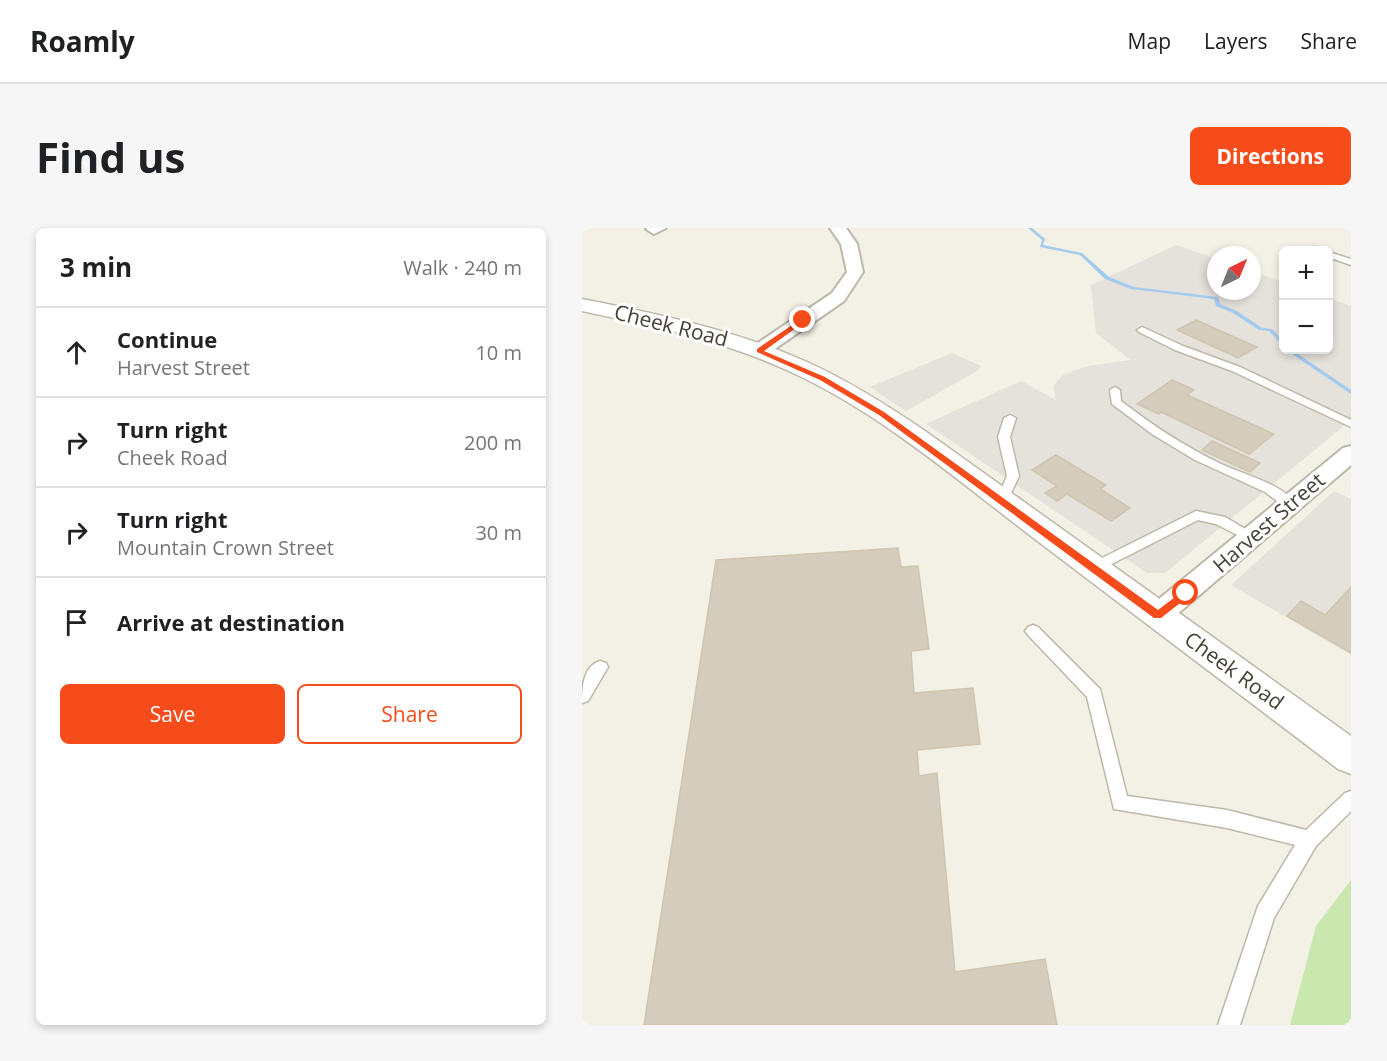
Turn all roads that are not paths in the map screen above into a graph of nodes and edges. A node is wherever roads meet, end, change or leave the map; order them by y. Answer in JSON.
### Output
{"nodes":[{"id":1,"x":838,"y":228,"type":"edge"},
{"id":2,"x":1333,"y":255,"type":"edge"},
{"id":3,"x":1351,"y":262,"type":"edge"},
{"id":4,"x":582,"y":305,"type":"edge"},
{"id":5,"x":1142,"y":330,"type":"dead end"},
{"id":6,"x":759,"y":351,"type":"junction"},
{"id":7,"x":1115,"y":390,"type":"dead end"},
{"id":8,"x":1010,"y":418,"type":"dead end"},
{"id":9,"x":1351,"y":424,"type":"edge"},
{"id":10,"x":1351,"y":453,"type":"edge"},
{"id":11,"x":998,"y":498,"type":"junction"},
{"id":12,"x":1290,"y":504,"type":"junction"},
{"id":13,"x":1252,"y":537,"type":"junction"},
{"id":14,"x":1093,"y":568,"type":"junction"},
{"id":15,"x":1158,"y":615,"type":"junction"},
{"id":16,"x":1033,"y":632,"type":"dead end"},
{"id":17,"x":600,"y":667,"type":"dead end"},
{"id":18,"x":582,"y":696,"type":"edge"},
{"id":19,"x":1351,"y":757,"type":"edge"},
{"id":20,"x":1351,"y":799,"type":"edge"},
{"id":21,"x":1309,"y":840,"type":"junction"},
{"id":22,"x":1229,"y":1025,"type":"edge"}],
"edges":[{"from":1,"to":6,"type":"street"},
{"from":2,"to":3,"type":"lane"},
{"from":4,"to":6,"type":"street","name":"Cheek Road"},
{"from":5,"to":9,"type":"lane"},
{"from":6,"to":11,"type":"street","name":"Cheek Road"},
{"from":7,"to":12,"type":"lane"},
{"from":8,"to":11,"type":"lane"},
{"from":10,"to":12,"type":"street","name":"Harvest Street"},
{"from":11,"to":14,"type":"street","name":"Cheek Road"},
{"from":12,"to":13,"type":"street","name":"Harvest Street"},
{"from":13,"to":14,"type":"lane"},
{"from":13,"to":15,"type":"street","name":"Harvest Street"},
{"from":14,"to":15,"type":"street","name":"Cheek Road"},
{"from":15,"to":19,"type":"street","name":"Cheek Road"},
{"from":16,"to":21,"type":"lane"},
{"from":17,"to":18,"type":"lane"},
{"from":20,"to":21,"type":"lane"},
{"from":21,"to":22,"type":"lane"}]}
